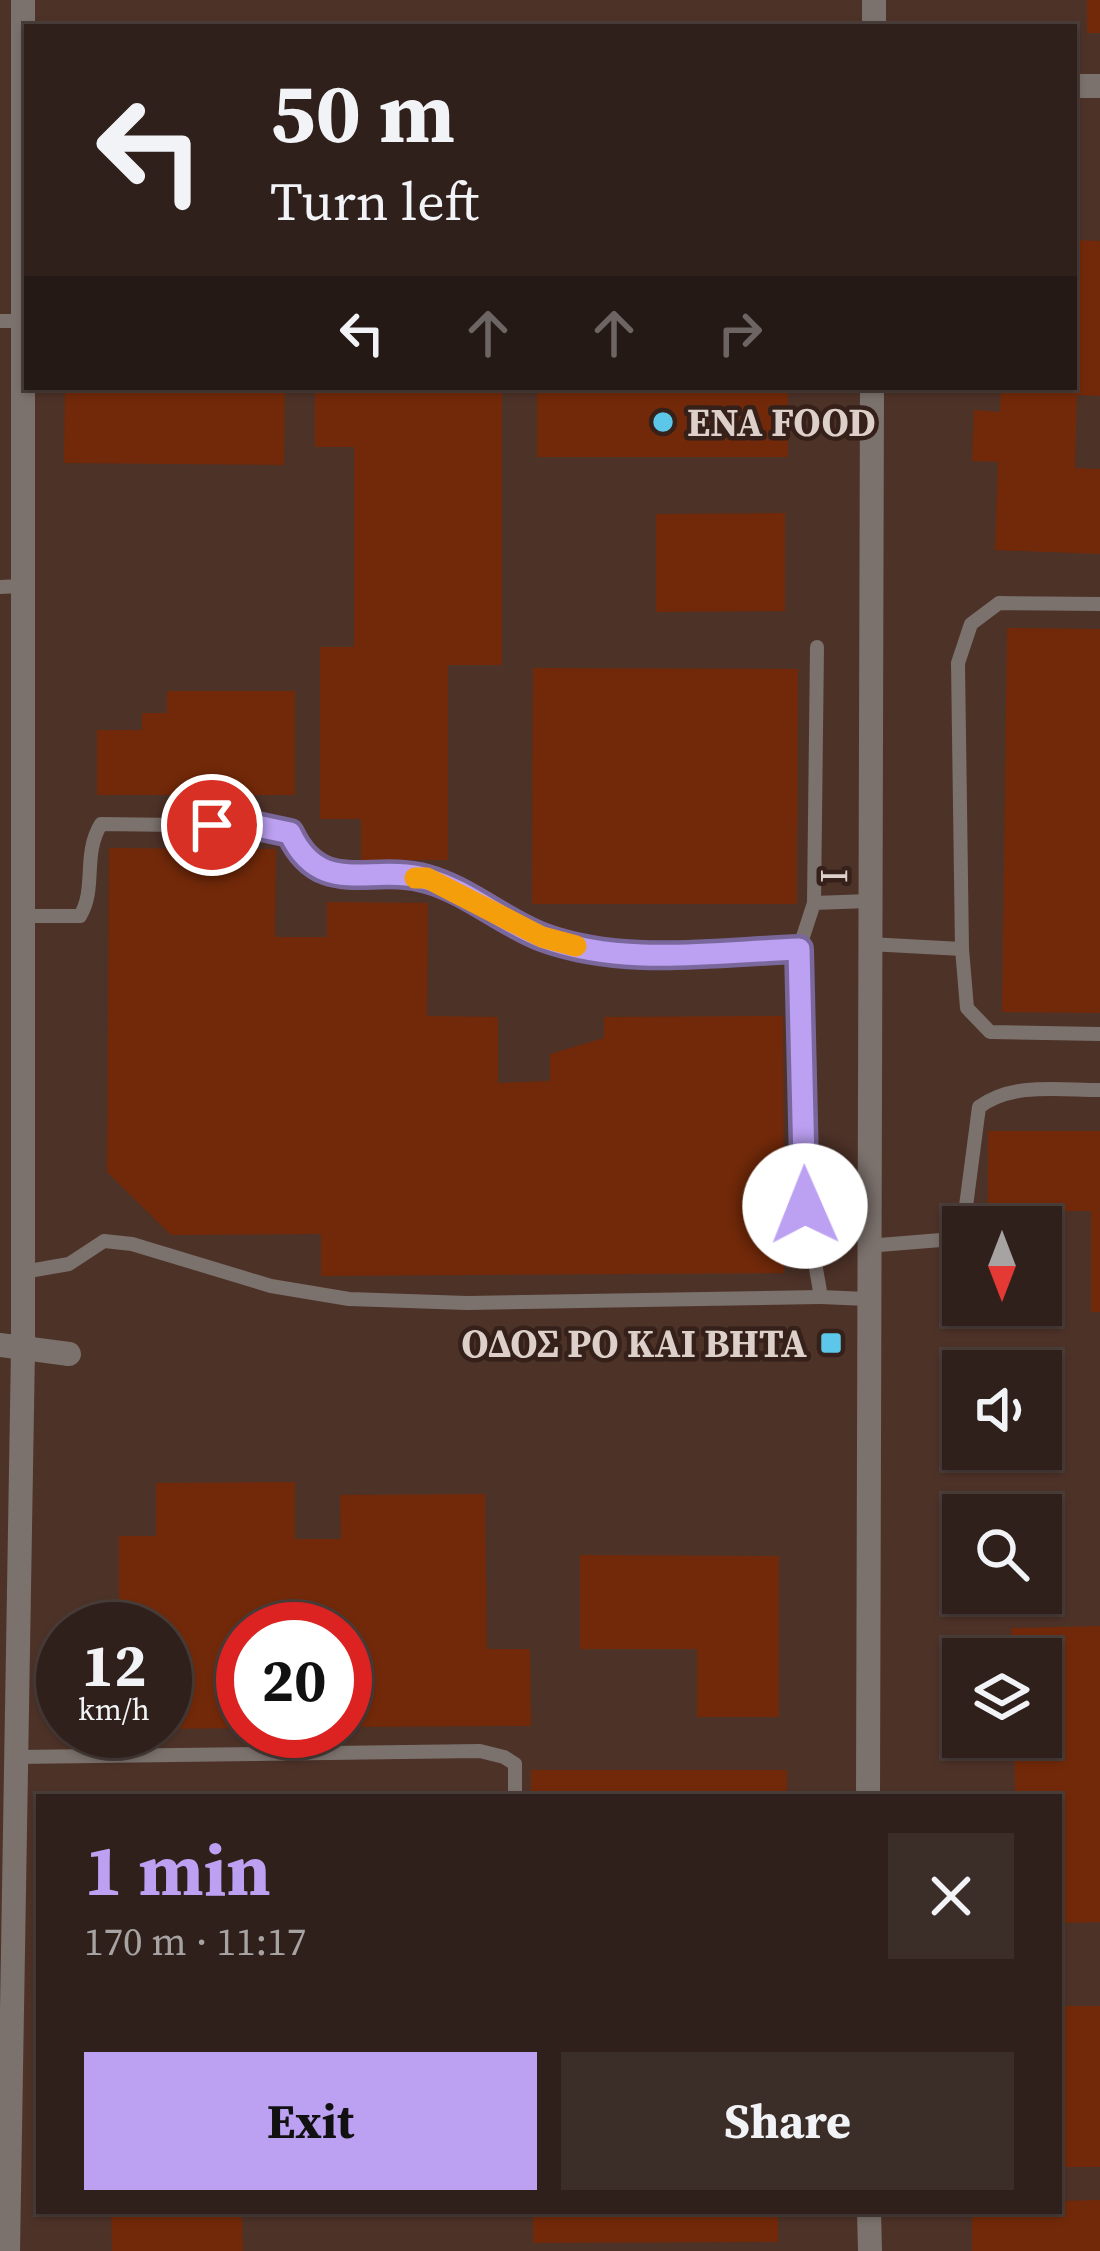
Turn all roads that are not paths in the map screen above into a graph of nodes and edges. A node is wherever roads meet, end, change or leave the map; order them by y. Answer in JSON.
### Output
{"nodes":[{"id":1,"x":23,"y":0,"type":"edge"},
{"id":2,"x":16,"y":86,"type":"edge"},
{"id":3,"x":11,"y":321,"type":"edge"},
{"id":4,"x":872,"y":390,"type":"edge"},
{"id":5,"x":11,"y":586,"type":"edge"},
{"id":6,"x":1100,"y":604,"type":"edge"},
{"id":7,"x":817,"y":647,"type":"dead end"},
{"id":8,"x":869,"y":901,"type":"junction"},
{"id":9,"x":814,"y":903,"type":"junction"},
{"id":10,"x":22,"y":916,"type":"junction"},
{"id":11,"x":869,"y":944,"type":"junction"},
{"id":12,"x":799,"y":949,"type":"junction"},
{"id":13,"x":962,"y":949,"type":"junction"},
{"id":14,"x":1100,"y":1034,"type":"edge"},
{"id":15,"x":1100,"y":1090,"type":"edge"},
{"id":16,"x":867,"y":1246,"type":"junction"},
{"id":17,"x":22,"y":1271,"type":"junction"},
{"id":18,"x":821,"y":1297,"type":"junction"},
{"id":19,"x":867,"y":1299,"type":"junction"},
{"id":20,"x":11,"y":1347,"type":"edge"},
{"id":21,"x":70,"y":1354,"type":"dead end"},
{"id":22,"x":16,"y":1756,"type":"junction"},
{"id":23,"x":515,"y":1794,"type":"edge"},
{"id":24,"x":868,"y":1794,"type":"edge"},
{"id":25,"x":869,"y":2214,"type":"edge"},
{"id":26,"x":8,"y":2251,"type":"edge"},
{"id":27,"x":870,"y":2251,"type":"edge"}],
"edges":[{"from":1,"to":2,"type":"street"},
{"from":2,"to":3,"type":"street"},
{"from":3,"to":5,"type":"street"},
{"from":4,"to":8,"type":"street","name":"Ι"},
{"from":5,"to":10,"type":"street"},
{"from":6,"to":13,"type":"lane"},
{"from":7,"to":9,"type":"lane"},
{"from":8,"to":9,"type":"lane"},
{"from":8,"to":11,"type":"street","name":"Ι"},
{"from":9,"to":12,"type":"lane"},
{"from":10,"to":12,"type":"lane"},
{"from":10,"to":17,"type":"street"},
{"from":11,"to":13,"type":"lane"},
{"from":11,"to":16,"type":"street","name":"Ι"},
{"from":12,"to":18,"type":"lane"},
{"from":13,"to":14,"type":"lane"},
{"from":15,"to":16,"type":"lane"},
{"from":16,"to":19,"type":"street","name":"Ι"},
{"from":17,"to":18,"type":"lane"},
{"from":17,"to":20,"type":"street"},
{"from":18,"to":19,"type":"lane"},
{"from":19,"to":24,"type":"street","name":"Ι"},
{"from":20,"to":21,"type":"street"},
{"from":20,"to":22,"type":"street"},
{"from":22,"to":23,"type":"lane"},
{"from":22,"to":26,"type":"street"},
{"from":25,"to":27,"type":"street"}]}
